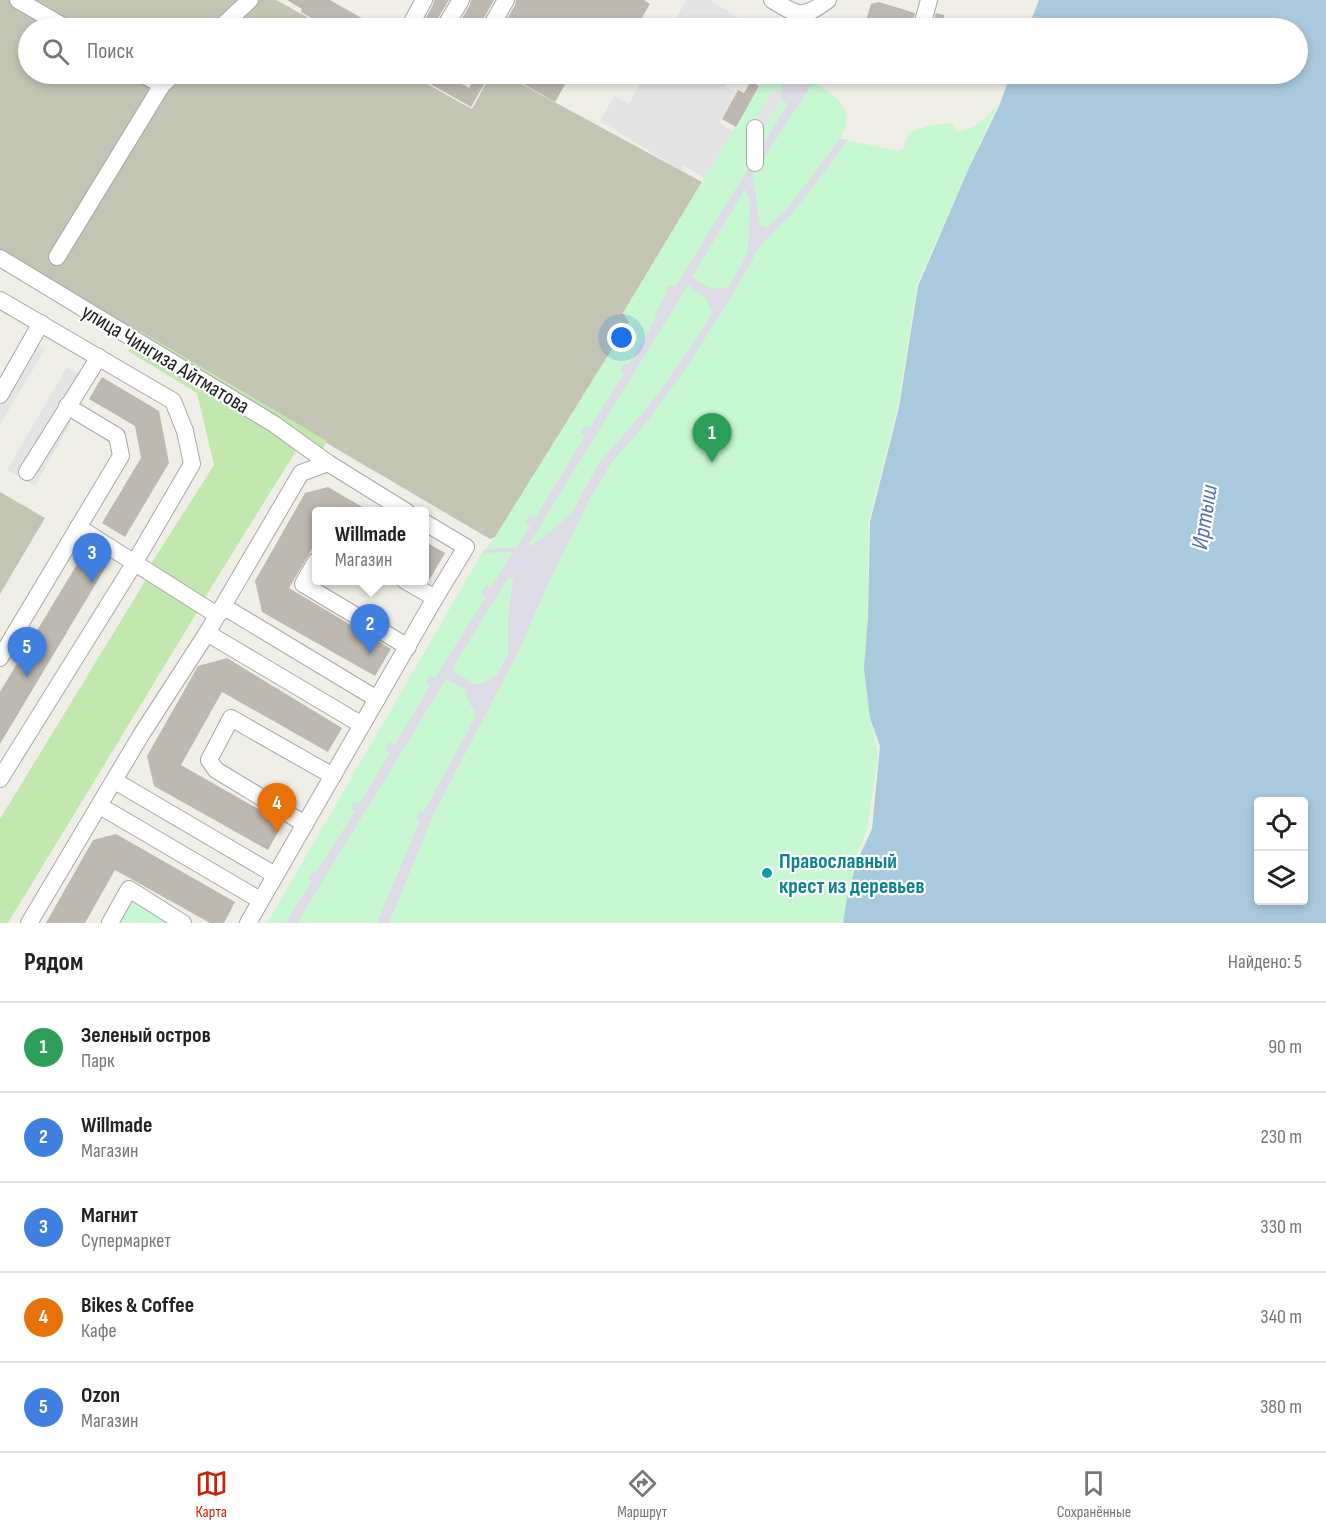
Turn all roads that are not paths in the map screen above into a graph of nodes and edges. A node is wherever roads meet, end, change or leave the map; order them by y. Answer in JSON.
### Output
{"nodes":[{"id":1,"x":18,"y":0,"type":"edge"},
{"id":2,"x":250,"y":0,"type":"edge"},
{"id":3,"x":424,"y":0,"type":"edge"},
{"id":4,"x":461,"y":0,"type":"edge"},
{"id":5,"x":506,"y":0,"type":"edge"},
{"id":6,"x":772,"y":0,"type":"edge"},
{"id":7,"x":828,"y":0,"type":"edge"},
{"id":8,"x":929,"y":0,"type":"edge"},
{"id":9,"x":49,"y":18,"type":"edge"},
{"id":10,"x":231,"y":18,"type":"edge"},
{"id":11,"x":414,"y":18,"type":"edge"},
{"id":12,"x":450,"y":18,"type":"edge"},
{"id":13,"x":496,"y":18,"type":"edge"},
{"id":14,"x":924,"y":18,"type":"edge"},
{"id":15,"x":165,"y":84,"type":"edge"},
{"id":16,"x":754,"y":128,"type":"dead end"},
{"id":17,"x":755,"y":163,"type":"dead end"},
{"id":18,"x":57,"y":257,"type":"dead end"},
{"id":19,"x":0,"y":258,"type":"edge"},
{"id":20,"x":0,"y":300,"type":"edge"},
{"id":21,"x":41,"y":323,"type":"junction"},
{"id":22,"x":99,"y":357,"type":"junction"},
{"id":23,"x":0,"y":395,"type":"edge"},
{"id":24,"x":67,"y":406,"type":"junction"},
{"id":25,"x":328,"y":463,"type":"junction"},
{"id":26,"x":27,"y":472,"type":"dead end"},
{"id":27,"x":399,"y":507,"type":"edge"},
{"id":28,"x":429,"y":525,"type":"edge"},
{"id":29,"x":78,"y":527,"type":"junction"},
{"id":30,"x":134,"y":562,"type":"junction"},
{"id":31,"x":312,"y":568,"type":"edge"},
{"id":32,"x":413,"y":585,"type":"edge"},
{"id":33,"x":435,"y":598,"type":"junction"},
{"id":34,"x":217,"y":615,"type":"junction"},
{"id":35,"x":207,"y":633,"type":"junction"},
{"id":36,"x":408,"y":647,"type":"junction"},
{"id":37,"x":0,"y":658,"type":"edge"},
{"id":38,"x":377,"y":699,"type":"junction"},
{"id":39,"x":362,"y":725,"type":"junction"},
{"id":40,"x":333,"y":776,"type":"junction"},
{"id":41,"x":0,"y":779,"type":"edge"},
{"id":42,"x":115,"y":781,"type":"junction"},
{"id":43,"x":100,"y":806,"type":"junction"},
{"id":44,"x":305,"y":824,"type":"junction"},
{"id":45,"x":275,"y":876,"type":"junction"},
{"id":46,"x":260,"y":900,"type":"junction"},
{"id":47,"x":29,"y":923,"type":"edge"},
{"id":48,"x":110,"y":923,"type":"edge"},
{"id":49,"x":183,"y":923,"type":"edge"},
{"id":50,"x":248,"y":923,"type":"edge"}],
"edges":[{"from":1,"to":9,"type":"street"},
{"from":2,"to":10,"type":"street"},
{"from":3,"to":11,"type":"street"},
{"from":4,"to":12,"type":"street"},
{"from":5,"to":13,"type":"street"},
{"from":6,"to":7,"type":"street"},
{"from":8,"to":14,"type":"street"},
{"from":15,"to":18,"type":"street"},
{"from":16,"to":17,"type":"street"},
{"from":19,"to":25,"type":"street","name":"улица Чингиза Айтматова"},
{"from":20,"to":21,"type":"street"},
{"from":21,"to":22,"type":"street"},
{"from":21,"to":23,"type":"street"},
{"from":22,"to":24,"type":"street"},
{"from":22,"to":30,"type":"street"},
{"from":24,"to":26,"type":"street"},
{"from":24,"to":29,"type":"street"},
{"from":25,"to":27,"type":"street","name":"улица Чингиза Айтматова"},
{"from":25,"to":34,"type":"street"},
{"from":28,"to":33,"type":"street"},
{"from":29,"to":30,"type":"street"},
{"from":29,"to":37,"type":"street"},
{"from":30,"to":34,"type":"street"},
{"from":30,"to":41,"type":"street"},
{"from":31,"to":36,"type":"street"},
{"from":32,"to":33,"type":"street"},
{"from":33,"to":36,"type":"street"},
{"from":34,"to":35,"type":"street"},
{"from":34,"to":38,"type":"street"},
{"from":35,"to":39,"type":"street"},
{"from":35,"to":42,"type":"street"},
{"from":36,"to":38,"type":"street"},
{"from":38,"to":39,"type":"street"},
{"from":39,"to":40,"type":"street"},
{"from":40,"to":44,"type":"street"},
{"from":40,"to":44,"type":"street"},
{"from":42,"to":43,"type":"street"},
{"from":42,"to":45,"type":"street"},
{"from":43,"to":46,"type":"street"},
{"from":43,"to":47,"type":"street"},
{"from":44,"to":45,"type":"street"},
{"from":45,"to":46,"type":"street"},
{"from":46,"to":50,"type":"street"},
{"from":48,"to":49,"type":"street"}]}
